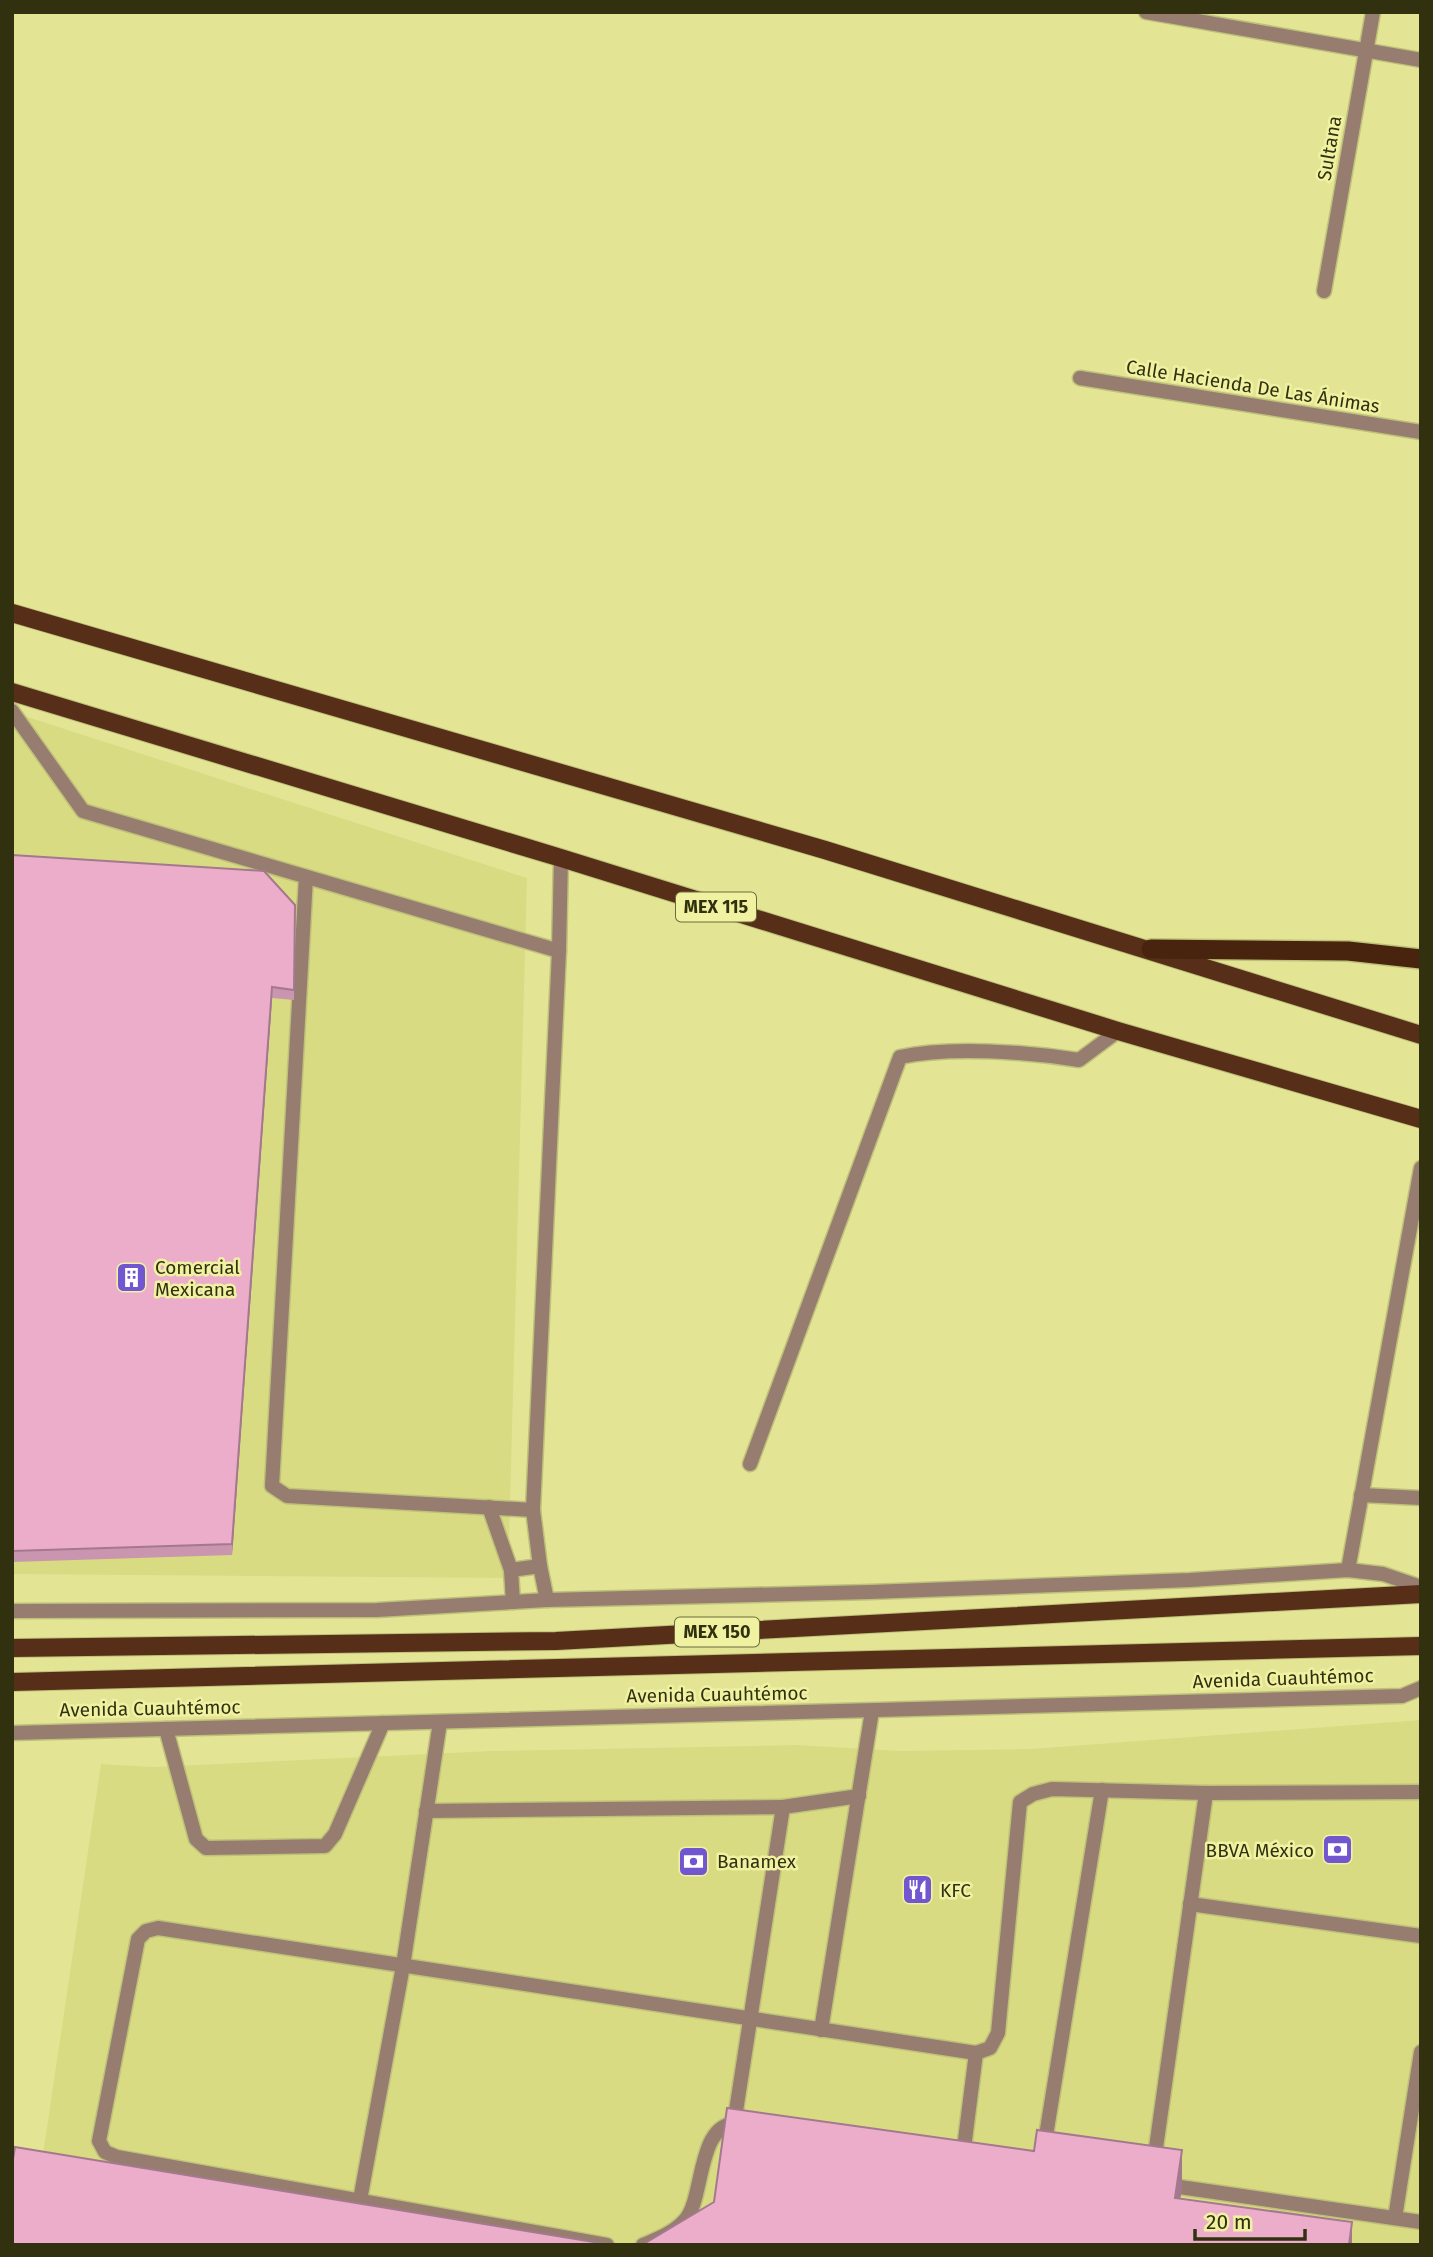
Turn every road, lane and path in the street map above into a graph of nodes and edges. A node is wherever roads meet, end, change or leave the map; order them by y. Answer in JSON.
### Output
{"nodes":[{"id":1,"x":1146,"y":12,"type":"edge"},
{"id":2,"x":1373,"y":12,"type":"edge"},
{"id":3,"x":1366,"y":51,"type":"junction"},
{"id":4,"x":1421,"y":60,"type":"edge"},
{"id":5,"x":1324,"y":290,"type":"dead end"},
{"id":6,"x":1080,"y":378,"type":"dead end"},
{"id":7,"x":1421,"y":432,"type":"edge"},
{"id":8,"x":12,"y":613,"type":"edge"},
{"id":9,"x":12,"y":692,"type":"edge"},
{"id":10,"x":12,"y":711,"type":"edge"},
{"id":11,"x":561,"y":858,"type":"junction"},
{"id":12,"x":306,"y":877,"type":"junction"},
{"id":13,"x":1151,"y":949,"type":"junction"},
{"id":14,"x":559,"y":951,"type":"junction"},
{"id":15,"x":1421,"y":959,"type":"edge"},
{"id":16,"x":1118,"y":1031,"type":"junction"},
{"id":17,"x":1421,"y":1035,"type":"edge"},
{"id":18,"x":1421,"y":1119,"type":"edge"},
{"id":19,"x":1421,"y":1168,"type":"edge"},
{"id":20,"x":1419,"y":1190,"type":"edge"},
{"id":21,"x":750,"y":1464,"type":"dead end"},
{"id":22,"x":1361,"y":1495,"type":"junction"},
{"id":23,"x":1421,"y":1498,"type":"edge"},
{"id":24,"x":489,"y":1507,"type":"junction"},
{"id":25,"x":533,"y":1510,"type":"junction"},
{"id":26,"x":540,"y":1566,"type":"junction"},
{"id":27,"x":511,"y":1570,"type":"junction"},
{"id":28,"x":1348,"y":1570,"type":"junction"},
{"id":29,"x":1421,"y":1587,"type":"edge"},
{"id":30,"x":1421,"y":1594,"type":"edge"},
{"id":31,"x":547,"y":1600,"type":"junction"},
{"id":32,"x":513,"y":1602,"type":"junction"},
{"id":33,"x":12,"y":1611,"type":"edge"},
{"id":34,"x":1421,"y":1646,"type":"edge"},
{"id":35,"x":12,"y":1648,"type":"edge"},
{"id":36,"x":12,"y":1682,"type":"edge"},
{"id":37,"x":1421,"y":1688,"type":"edge"},
{"id":38,"x":872,"y":1711,"type":"junction"},
{"id":39,"x":440,"y":1722,"type":"junction"},
{"id":40,"x":383,"y":1723,"type":"junction"},
{"id":41,"x":166,"y":1729,"type":"junction"},
{"id":42,"x":12,"y":1733,"type":"edge"},
{"id":43,"x":1102,"y":1790,"type":"junction"},
{"id":44,"x":1421,"y":1791,"type":"edge"},
{"id":45,"x":1206,"y":1793,"type":"junction"},
{"id":46,"x":859,"y":1796,"type":"junction"},
{"id":47,"x":783,"y":1808,"type":"junction"},
{"id":48,"x":426,"y":1811,"type":"junction"},
{"id":49,"x":1190,"y":1904,"type":"junction"},
{"id":50,"x":1421,"y":1936,"type":"edge"},
{"id":51,"x":403,"y":1966,"type":"junction"},
{"id":52,"x":752,"y":2019,"type":"junction"},
{"id":53,"x":821,"y":2030,"type":"junction"},
{"id":54,"x":1421,"y":2052,"type":"edge"},
{"id":55,"x":976,"y":2053,"type":"junction"},
{"id":56,"x":963,"y":2156,"type":"edge"},
{"id":57,"x":1041,"y":2167,"type":"edge"},
{"id":58,"x":360,"y":2200,"type":"junction"},
{"id":59,"x":1395,"y":2218,"type":"junction"},
{"id":60,"x":1421,"y":2222,"type":"edge"},
{"id":61,"x":607,"y":2245,"type":"edge"},
{"id":62,"x":643,"y":2245,"type":"edge"}],
"edges":[{"from":1,"to":3,"type":"street"},
{"from":2,"to":3,"type":"street","name":"Sultana"},
{"from":3,"to":4,"type":"street"},
{"from":3,"to":5,"type":"street","name":"Sultana"},
{"from":6,"to":7,"type":"street","name":"Calle Hacienda De Las Ánimas"},
{"from":8,"to":13,"type":"main road"},
{"from":9,"to":11,"type":"main road","number":"MEX 115"},
{"from":10,"to":12,"type":"street"},
{"from":11,"to":14,"type":"street"},
{"from":11,"to":16,"type":"main road","number":"MEX 115"},
{"from":12,"to":14,"type":"street"},
{"from":12,"to":24,"type":"street"},
{"from":13,"to":15,"type":"highway"},
{"from":13,"to":17,"type":"main road"},
{"from":14,"to":25,"type":"street"},
{"from":16,"to":18,"type":"main road","number":"MEX 115"},
{"from":16,"to":21,"type":"street"},
{"from":19,"to":20,"type":"street"},
{"from":20,"to":22,"type":"street"},
{"from":22,"to":23,"type":"street"},
{"from":22,"to":28,"type":"street"},
{"from":24,"to":25,"type":"street"},
{"from":24,"to":27,"type":"street"},
{"from":25,"to":26,"type":"street"},
{"from":26,"to":27,"type":"street"},
{"from":26,"to":31,"type":"street"},
{"from":27,"to":32,"type":"street"},
{"from":28,"to":29,"type":"street"},
{"from":28,"to":31,"type":"street"},
{"from":30,"to":35,"type":"main road","number":"MEX 150"},
{"from":31,"to":32,"type":"street"},
{"from":32,"to":33,"type":"street"},
{"from":34,"to":36,"type":"main road","name":"Avenida Cuauhtémoc","number":"MEX 150"},
{"from":37,"to":38,"type":"street","name":"Avenida Cuauhtémoc"},
{"from":38,"to":39,"type":"street","name":"Avenida Cuauhtémoc"},
{"from":38,"to":46,"type":"street"},
{"from":39,"to":40,"type":"street","name":"Avenida Cuauhtémoc"},
{"from":39,"to":48,"type":"street"},
{"from":40,"to":41,"type":"street","name":"Avenida Cuauhtémoc"},
{"from":40,"to":41,"type":"street"},
{"from":41,"to":42,"type":"street","name":"Avenida Cuauhtémoc"},
{"from":43,"to":45,"type":"street"},
{"from":43,"to":55,"type":"street"},
{"from":43,"to":57,"type":"street"},
{"from":44,"to":45,"type":"street"},
{"from":45,"to":49,"type":"street"},
{"from":46,"to":47,"type":"street"},
{"from":46,"to":53,"type":"street"},
{"from":47,"to":48,"type":"street"},
{"from":47,"to":52,"type":"street"},
{"from":48,"to":51,"type":"street"},
{"from":49,"to":50,"type":"street"},
{"from":49,"to":59,"type":"street"},
{"from":51,"to":52,"type":"street"},
{"from":51,"to":58,"type":"street"},
{"from":51,"to":58,"type":"street"},
{"from":52,"to":53,"type":"street"},
{"from":52,"to":62,"type":"street"},
{"from":53,"to":55,"type":"street"},
{"from":54,"to":59,"type":"street"},
{"from":55,"to":56,"type":"street"},
{"from":58,"to":61,"type":"street"},
{"from":59,"to":60,"type":"street"}]}
